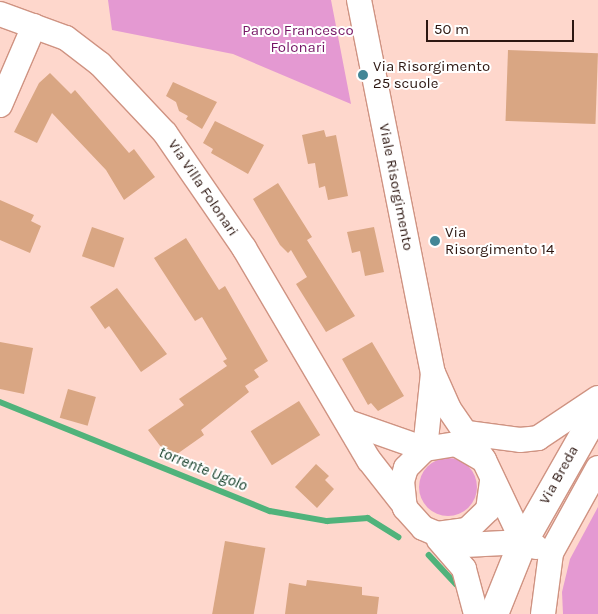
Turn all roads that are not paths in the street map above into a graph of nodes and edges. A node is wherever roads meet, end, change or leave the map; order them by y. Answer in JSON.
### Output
{"nodes":[{"id":1,"x":359,"y":0,"type":"edge"},
{"id":2,"x":0,"y":14,"type":"edge"},
{"id":3,"x":34,"y":26,"type":"junction"},
{"id":4,"x":0,"y":105,"type":"edge"},
{"id":5,"x":433,"y":374,"type":"junction"},
{"id":6,"x":598,"y":398,"type":"edge"},
{"id":7,"x":598,"y":410,"type":"edge"},
{"id":8,"x":348,"y":422,"type":"junction"},
{"id":9,"x":467,"y":433,"type":"junction"},
{"id":10,"x":425,"y":449,"type":"junction"},
{"id":11,"x":598,"y":468,"type":"edge"},
{"id":12,"x":488,"y":471,"type":"junction"},
{"id":13,"x":405,"y":506,"type":"junction"},
{"id":14,"x":424,"y":528,"type":"junction"},
{"id":15,"x":523,"y":542,"type":"junction"},
{"id":16,"x":446,"y":546,"type":"junction"},
{"id":17,"x":552,"y":553,"type":"junction"},
{"id":18,"x":496,"y":607,"type":"edge"},
{"id":19,"x":542,"y":612,"type":"edge"},
{"id":20,"x":476,"y":614,"type":"edge"}],
"edges":[{"from":1,"to":5,"type":"street","name":"Viale Risorgimento"},
{"from":2,"to":3,"type":"street","name":"Via Villa Folonari"},
{"from":3,"to":4,"type":"street"},
{"from":3,"to":8,"type":"street","name":"Via Villa Folonari"},
{"from":5,"to":9,"type":"street","name":"Viale Risorgimento"},
{"from":5,"to":10,"type":"street","name":"Viale Risorgimento"},
{"from":6,"to":9,"type":"street"},
{"from":7,"to":15,"type":"street","name":"Via Breda"},
{"from":8,"to":10,"type":"street"},
{"from":8,"to":13,"type":"street","name":"Via Villa Folonari"},
{"from":9,"to":12,"type":"street","name":"Viale Risorgimento"},
{"from":10,"to":12,"type":"street","name":"Viale Risorgimento"},
{"from":10,"to":13,"type":"street"},
{"from":11,"to":17,"type":"street","name":"Via Breda"},
{"from":12,"to":14,"type":"street"},
{"from":12,"to":15,"type":"street","name":"Viale Risorgimento"},
{"from":13,"to":14,"type":"street"},
{"from":14,"to":16,"type":"street"},
{"from":15,"to":16,"type":"street"},
{"from":15,"to":17,"type":"street"},
{"from":15,"to":18,"type":"street","name":"Via Breda"},
{"from":16,"to":20,"type":"street"},
{"from":17,"to":19,"type":"street","name":"Via Breda"}]}
